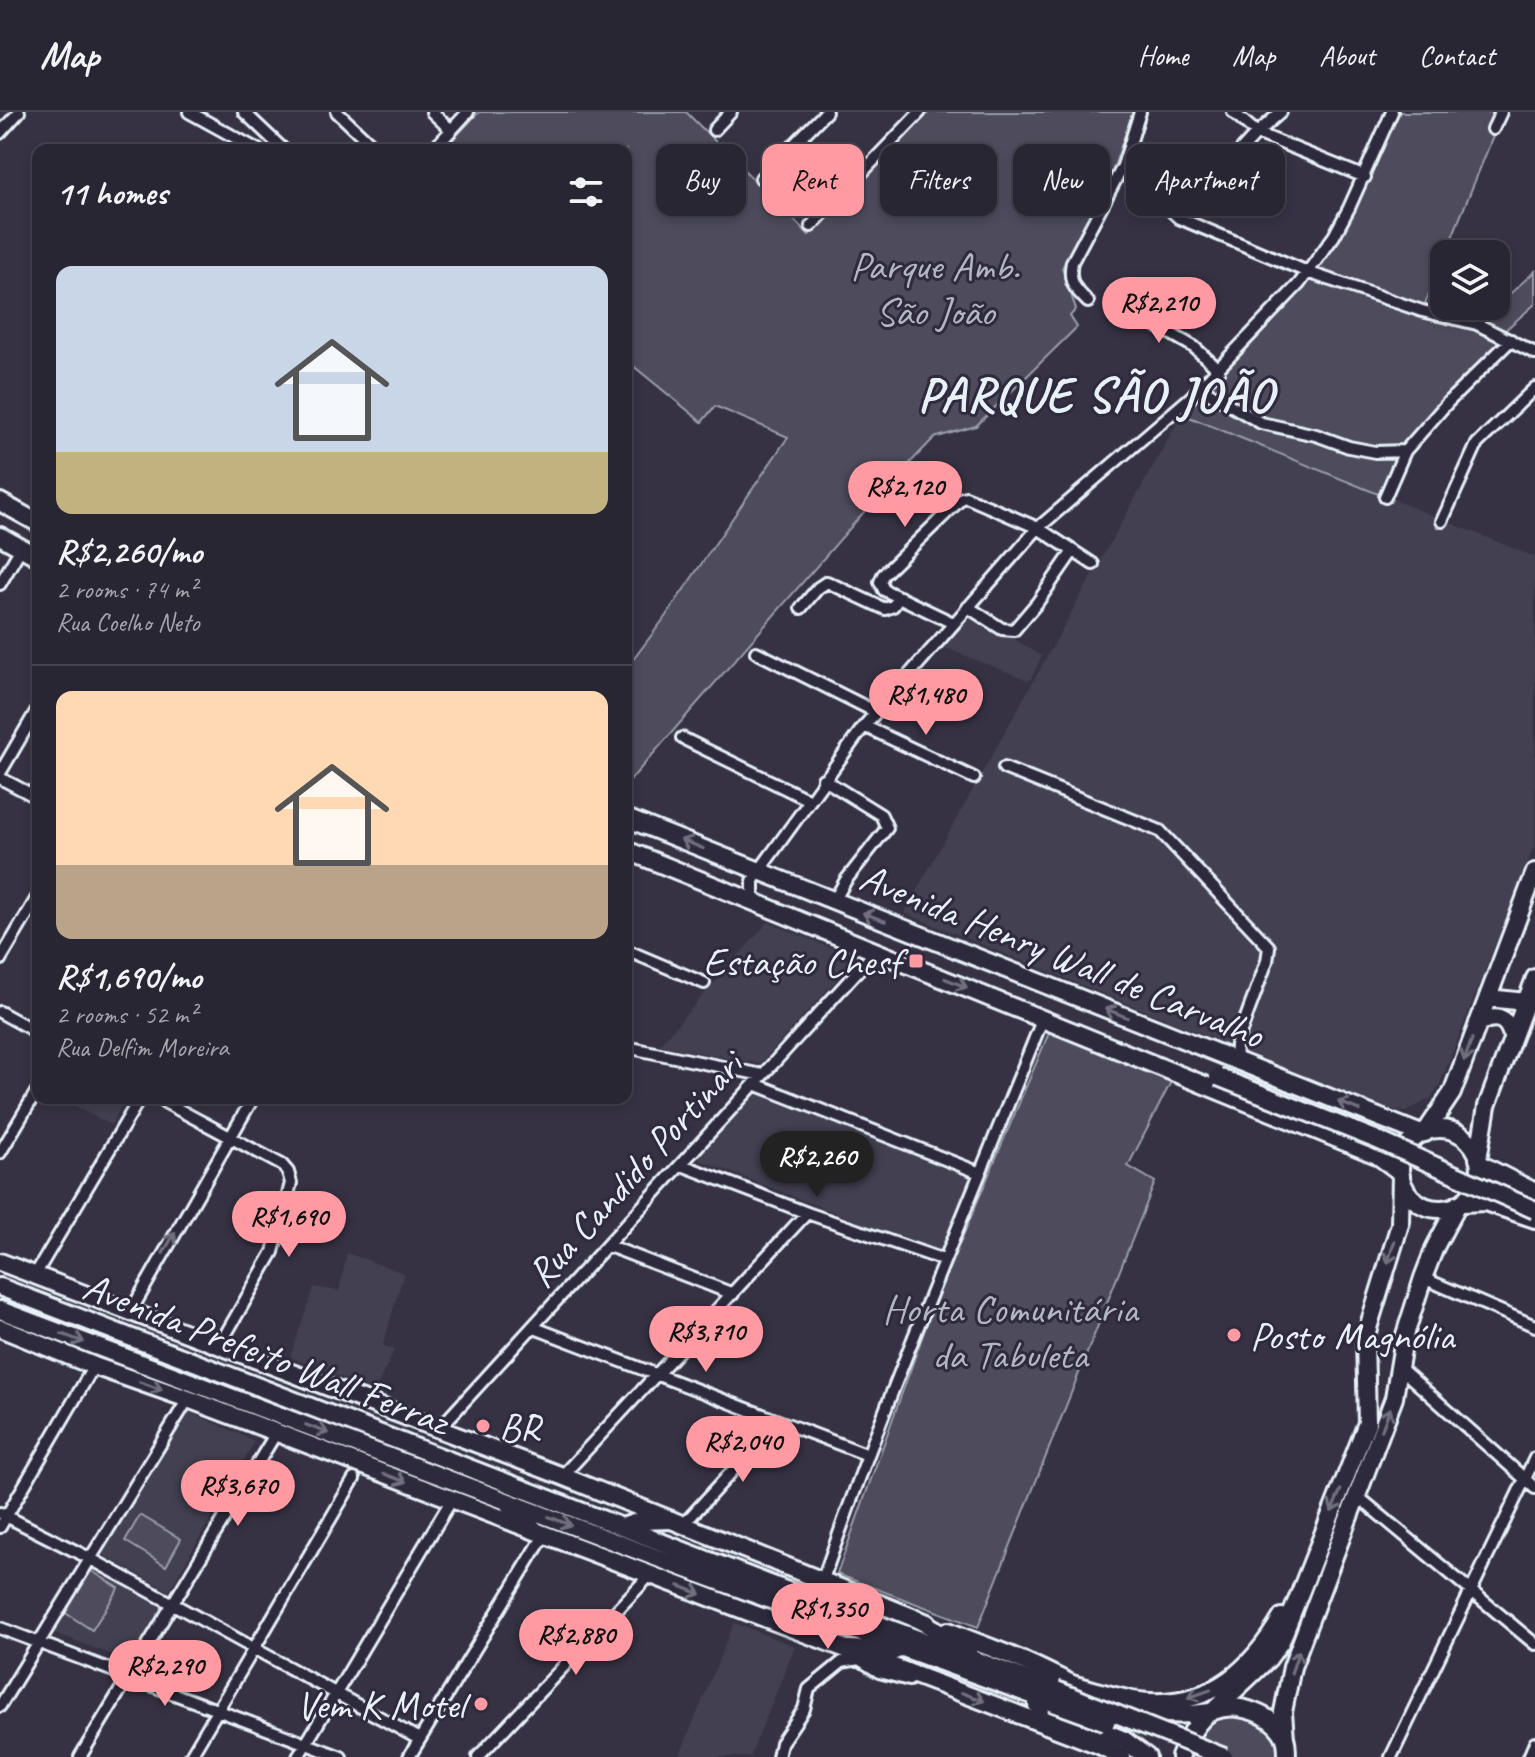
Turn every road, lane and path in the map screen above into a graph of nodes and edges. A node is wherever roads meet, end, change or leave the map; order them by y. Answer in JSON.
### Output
{"nodes":[{"id":1,"x":19,"y":112,"type":"edge"},
{"id":2,"x":189,"y":112,"type":"edge"},
{"id":3,"x":244,"y":112,"type":"edge"},
{"id":4,"x":337,"y":112,"type":"edge"},
{"id":5,"x":432,"y":112,"type":"edge"},
{"id":6,"x":468,"y":112,"type":"edge"},
{"id":7,"x":731,"y":112,"type":"edge"},
{"id":8,"x":826,"y":112,"type":"edge"},
{"id":9,"x":920,"y":112,"type":"edge"},
{"id":10,"x":1140,"y":112,"type":"edge"},
{"id":11,"x":1233,"y":112,"type":"edge"},
{"id":12,"x":1281,"y":112,"type":"edge"},
{"id":13,"x":1392,"y":112,"type":"edge"},
{"id":14,"x":1501,"y":112,"type":"edge"},
{"id":15,"x":1493,"y":129,"type":"dead end"},
{"id":16,"x":451,"y":130,"type":"junction"},
{"id":17,"x":714,"y":130,"type":"dead end"},
{"id":18,"x":0,"y":133,"type":"edge"},
{"id":19,"x":1257,"y":133,"type":"junction"},
{"id":20,"x":247,"y":144,"type":"edge"},
{"id":21,"x":278,"y":144,"type":"edge"},
{"id":22,"x":371,"y":144,"type":"edge"},
{"id":23,"x":438,"y":144,"type":"edge"},
{"id":24,"x":1123,"y":166,"type":"junction"},
{"id":25,"x":1365,"y":177,"type":"junction"},
{"id":26,"x":761,"y":178,"type":"dead end"},
{"id":27,"x":1179,"y":218,"type":"junction"},
{"id":28,"x":811,"y":226,"type":"dead end"},
{"id":29,"x":1308,"y":272,"type":"junction"},
{"id":30,"x":1114,"y":301,"type":"dead end"},
{"id":31,"x":1088,"y":302,"type":"dead end"},
{"id":32,"x":1535,"y":339,"type":"edge"},
{"id":33,"x":1511,"y":340,"type":"junction"},
{"id":34,"x":1530,"y":350,"type":"edge"},
{"id":35,"x":1219,"y":370,"type":"junction"},
{"id":36,"x":1201,"y":388,"type":"junction"},
{"id":37,"x":1535,"y":388,"type":"edge"},
{"id":38,"x":1405,"y":451,"type":"junction"},
{"id":39,"x":1385,"y":497,"type":"dead end"},
{"id":40,"x":0,"y":502,"type":"edge"},
{"id":41,"x":32,"y":520,"type":"edge"},
{"id":42,"x":1442,"y":521,"type":"dead end"},
{"id":43,"x":1038,"y":528,"type":"junction"},
{"id":44,"x":0,"y":536,"type":"edge"},
{"id":45,"x":21,"y":548,"type":"junction"},
{"id":46,"x":1073,"y":551,"type":"junction"},
{"id":47,"x":32,"y":554,"type":"edge"},
{"id":48,"x":1093,"y":564,"type":"dead end"},
{"id":49,"x":0,"y":584,"type":"edge"},
{"id":50,"x":900,"y":597,"type":"junction"},
{"id":51,"x":968,"y":607,"type":"junction"},
{"id":52,"x":801,"y":608,"type":"dead end"},
{"id":53,"x":953,"y":623,"type":"junction"},
{"id":54,"x":756,"y":652,"type":"dead end"},
{"id":55,"x":876,"y":712,"type":"junction"},
{"id":56,"x":32,"y":719,"type":"edge"},
{"id":57,"x":864,"y":726,"type":"junction"},
{"id":58,"x":682,"y":738,"type":"dead end"},
{"id":59,"x":1004,"y":768,"type":"dead end"},
{"id":60,"x":0,"y":775,"type":"edge"},
{"id":61,"x":974,"y":778,"type":"dead end"},
{"id":62,"x":823,"y":779,"type":"junction"},
{"id":63,"x":32,"y":794,"type":"edge"},
{"id":64,"x":809,"y":800,"type":"junction"},
{"id":65,"x":632,"y":820,"type":"edge"},
{"id":66,"x":632,"y":853,"type":"edge"},
{"id":67,"x":759,"y":871,"type":"junction"},
{"id":68,"x":1535,"y":872,"type":"edge"},
{"id":69,"x":834,"y":901,"type":"junction"},
{"id":70,"x":753,"y":903,"type":"junction"},
{"id":71,"x":32,"y":906,"type":"edge"},
{"id":72,"x":876,"y":951,"type":"junction"},
{"id":73,"x":632,"y":953,"type":"edge"},
{"id":74,"x":0,"y":960,"type":"edge"},
{"id":75,"x":1535,"y":980,"type":"edge"},
{"id":76,"x":704,"y":983,"type":"dead end"},
{"id":77,"x":1488,"y":998,"type":"junction"},
{"id":78,"x":1530,"y":1002,"type":"edge"},
{"id":79,"x":0,"y":1012,"type":"edge"},
{"id":80,"x":1043,"y":1018,"type":"junction"},
{"id":81,"x":1478,"y":1023,"type":"junction"},
{"id":82,"x":32,"y":1030,"type":"edge"},
{"id":83,"x":1512,"y":1036,"type":"junction"},
{"id":84,"x":632,"y":1048,"type":"edge"},
{"id":85,"x":1225,"y":1069,"type":"junction"},
{"id":86,"x":1178,"y":1073,"type":"junction"},
{"id":87,"x":758,"y":1080,"type":"junction"},
{"id":88,"x":32,"y":1099,"type":"edge"},
{"id":89,"x":136,"y":1104,"type":"edge"},
{"id":90,"x":168,"y":1104,"type":"edge"},
{"id":91,"x":249,"y":1104,"type":"edge"},
{"id":92,"x":1423,"y":1133,"type":"junction"},
{"id":93,"x":229,"y":1137,"type":"junction"},
{"id":94,"x":0,"y":1153,"type":"edge"},
{"id":95,"x":1477,"y":1156,"type":"junction"},
{"id":96,"x":682,"y":1165,"type":"junction"},
{"id":97,"x":980,"y":1173,"type":"junction"},
{"id":98,"x":1400,"y":1174,"type":"junction"},
{"id":99,"x":1535,"y":1192,"type":"edge"},
{"id":100,"x":1535,"y":1201,"type":"edge"},
{"id":101,"x":1455,"y":1205,"type":"junction"},
{"id":102,"x":1535,"y":1210,"type":"edge"},
{"id":103,"x":807,"y":1213,"type":"junction"},
{"id":104,"x":1535,"y":1219,"type":"edge"},
{"id":105,"x":609,"y":1246,"type":"junction"},
{"id":106,"x":944,"y":1260,"type":"junction"},
{"id":107,"x":0,"y":1262,"type":"edge"},
{"id":108,"x":35,"y":1275,"type":"junction"},
{"id":109,"x":1423,"y":1278,"type":"junction"},
{"id":110,"x":0,"y":1287,"type":"edge"},
{"id":111,"x":733,"y":1294,"type":"junction"},
{"id":112,"x":0,"y":1310,"type":"edge"},
{"id":113,"x":131,"y":1311,"type":"junction"},
{"id":114,"x":1535,"y":1326,"type":"edge"},
{"id":115,"x":532,"y":1327,"type":"junction"},
{"id":116,"x":1,"y":1330,"type":"edge"},
{"id":117,"x":219,"y":1346,"type":"junction"},
{"id":118,"x":94,"y":1366,"type":"junction"},
{"id":119,"x":1400,"y":1368,"type":"junction"},
{"id":120,"x":659,"y":1374,"type":"junction"},
{"id":121,"x":188,"y":1399,"type":"junction"},
{"id":122,"x":778,"y":1421,"type":"junction"},
{"id":123,"x":438,"y":1430,"type":"junction"},
{"id":124,"x":276,"y":1433,"type":"junction"},
{"id":125,"x":868,"y":1455,"type":"junction"},
{"id":126,"x":1535,"y":1458,"type":"edge"},
{"id":127,"x":562,"y":1476,"type":"junction"},
{"id":128,"x":354,"y":1479,"type":"dead end"},
{"id":129,"x":1525,"y":1479,"type":"junction"},
{"id":130,"x":1535,"y":1488,"type":"edge"},
{"id":131,"x":1356,"y":1495,"type":"junction"},
{"id":132,"x":452,"y":1499,"type":"junction"},
{"id":133,"x":502,"y":1499,"type":"junction"},
{"id":134,"x":3,"y":1514,"type":"edge"},
{"id":135,"x":677,"y":1522,"type":"junction"},
{"id":136,"x":0,"y":1527,"type":"edge"},
{"id":137,"x":622,"y":1527,"type":"junction"},
{"id":138,"x":540,"y":1532,"type":"junction"},
{"id":139,"x":91,"y":1559,"type":"junction"},
{"id":140,"x":650,"y":1575,"type":"junction"},
{"id":141,"x":1306,"y":1578,"type":"junction"},
{"id":142,"x":823,"y":1579,"type":"junction"},
{"id":143,"x":1471,"y":1593,"type":"junction"},
{"id":144,"x":172,"y":1605,"type":"junction"},
{"id":145,"x":916,"y":1618,"type":"junction"},
{"id":146,"x":0,"y":1628,"type":"edge"},
{"id":147,"x":38,"y":1642,"type":"junction"},
{"id":148,"x":1535,"y":1644,"type":"edge"},
{"id":149,"x":252,"y":1650,"type":"junction"},
{"id":150,"x":909,"y":1651,"type":"junction"},
{"id":151,"x":856,"y":1654,"type":"junction"},
{"id":152,"x":130,"y":1677,"type":"junction"},
{"id":153,"x":1008,"y":1679,"type":"junction"},
{"id":154,"x":936,"y":1692,"type":"dead end"},
{"id":155,"x":1059,"y":1692,"type":"junction"},
{"id":156,"x":335,"y":1693,"type":"junction"},
{"id":157,"x":0,"y":1706,"type":"edge"},
{"id":158,"x":217,"y":1710,"type":"junction"},
{"id":159,"x":1212,"y":1712,"type":"junction"},
{"id":160,"x":419,"y":1739,"type":"junction"},
{"id":161,"x":1535,"y":1743,"type":"edge"},
{"id":162,"x":305,"y":1744,"type":"junction"},
{"id":163,"x":1286,"y":1745,"type":"edge"},
{"id":164,"x":80,"y":1757,"type":"edge"},
{"id":165,"x":190,"y":1757,"type":"edge"},
{"id":166,"x":298,"y":1757,"type":"edge"},
{"id":167,"x":341,"y":1757,"type":"edge"},
{"id":168,"x":409,"y":1757,"type":"edge"},
{"id":169,"x":478,"y":1757,"type":"edge"},
{"id":170,"x":778,"y":1757,"type":"edge"},
{"id":171,"x":1122,"y":1757,"type":"edge"},
{"id":172,"x":1147,"y":1757,"type":"edge"},
{"id":173,"x":1180,"y":1757,"type":"edge"},
{"id":174,"x":1196,"y":1757,"type":"edge"},
{"id":175,"x":1224,"y":1757,"type":"edge"},
{"id":176,"x":1299,"y":1757,"type":"edge"},
{"id":177,"x":1391,"y":1757,"type":"edge"},
{"id":178,"x":1529,"y":1757,"type":"edge"}],
"edges":[{"from":1,"to":18,"type":"street"},
{"from":2,"to":20,"type":"street"},
{"from":3,"to":21,"type":"street"},
{"from":4,"to":22,"type":"street"},
{"from":5,"to":16,"type":"street"},
{"from":6,"to":16,"type":"street"},
{"from":7,"to":17,"type":"street"},
{"from":8,"to":26,"type":"street"},
{"from":9,"to":28,"type":"street"},
{"from":10,"to":24,"type":"street"},
{"from":11,"to":19,"type":"street"},
{"from":12,"to":19,"type":"street"},
{"from":13,"to":25,"type":"street"},
{"from":14,"to":15,"type":"street"},
{"from":16,"to":23,"type":"street"},
{"from":19,"to":25,"type":"street"},
{"from":19,"to":27,"type":"street"},
{"from":24,"to":27,"type":"street"},
{"from":24,"to":31,"type":"street"},
{"from":25,"to":29,"type":"street"},
{"from":27,"to":29,"type":"street"},
{"from":29,"to":33,"type":"street"},
{"from":29,"to":35,"type":"street"},
{"from":30,"to":35,"type":"street"},
{"from":32,"to":34,"type":"street"},
{"from":33,"to":34,"type":"street"},
{"from":33,"to":38,"type":"street"},
{"from":35,"to":36,"type":"street"},
{"from":36,"to":38,"type":"street"},
{"from":36,"to":43,"type":"street"},
{"from":37,"to":42,"type":"street"},
{"from":38,"to":39,"type":"street"},
{"from":40,"to":41,"type":"main road"},
{"from":43,"to":46,"type":"street"},
{"from":43,"to":50,"type":"street"},
{"from":43,"to":51,"type":"street"},
{"from":44,"to":45,"type":"main road"},
{"from":45,"to":47,"type":"main road"},
{"from":45,"to":49,"type":"street"},
{"from":46,"to":48,"type":"street"},
{"from":46,"to":51,"type":"street"},
{"from":50,"to":52,"type":"street"},
{"from":50,"to":53,"type":"street"},
{"from":51,"to":53,"type":"street"},
{"from":53,"to":55,"type":"street"},
{"from":54,"to":55,"type":"street"},
{"from":55,"to":57,"type":"street"},
{"from":56,"to":60,"type":"street"},
{"from":57,"to":61,"type":"street"},
{"from":57,"to":62,"type":"street"},
{"from":58,"to":64,"type":"street"},
{"from":59,"to":85,"type":"street"},
{"from":60,"to":63,"type":"street"},
{"from":62,"to":64,"type":"street"},
{"from":62,"to":69,"type":"street"},
{"from":64,"to":67,"type":"street"},
{"from":67,"to":65,"type":"main road","name":"Avenida Henry Wall de Carvalho","one_way":true},
{"from":66,"to":70,"type":"main road","name":"Avenida Henry Wall de Carvalho"},
{"from":67,"to":69,"type":"main road","name":"Avenida Henry Wall de Carvalho"},
{"from":67,"to":70,"type":"street"},
{"from":68,"to":77,"type":"main road"},
{"from":85,"to":69,"type":"main road","name":"Avenida Henry Wall de Carvalho","one_way":true},
{"from":70,"to":72,"type":"main road","name":"Avenida Henry Wall de Carvalho"},
{"from":71,"to":74,"type":"street"},
{"from":72,"to":80,"type":"main road","name":"Avenida Henry Wall de Carvalho","one_way":true},
{"from":72,"to":87,"type":"street","name":"Rua Candido Portinari"},
{"from":73,"to":76,"type":"street"},
{"from":75,"to":78,"type":"main road"},
{"from":77,"to":78,"type":"main road"},
{"from":77,"to":81,"type":"main road"},
{"from":78,"to":83,"type":"main road"},
{"from":79,"to":82,"type":"street"},
{"from":80,"to":86,"type":"main road","name":"Avenida Henry Wall de Carvalho"},
{"from":80,"to":97,"type":"street"},
{"from":81,"to":83,"type":"main road"},
{"from":81,"to":92,"type":"main road","one_way":true},
{"from":83,"to":95,"type":"main road"},
{"from":84,"to":87,"type":"street"},
{"from":85,"to":86,"type":"main road"},
{"from":92,"to":85,"type":"main road","name":"Avenida Henry Wall de Carvalho","one_way":true},
{"from":85,"to":100,"type":"main road","bridge":true},
{"from":85,"to":102,"type":"main road","bridge":true},
{"from":86,"to":98,"type":"main road","name":"Avenida Henry Wall de Carvalho"},
{"from":87,"to":96,"type":"street","name":"Rua Candido Portinari"},
{"from":87,"to":97,"type":"street"},
{"from":88,"to":94,"type":"street"},
{"from":89,"to":108,"type":"street"},
{"from":90,"to":93,"type":"street"},
{"from":91,"to":93,"type":"street"},
{"from":92,"to":95,"type":"main road","name":"Avenida Henry Wall de Carvalho"},
{"from":92,"to":98,"type":"main road"},
{"from":113,"to":93,"type":"street","one_way":true},
{"from":93,"to":117,"type":"street"},
{"from":95,"to":99,"type":"main road","name":"Avenida Henry Wall de Carvalho"},
{"from":95,"to":101,"type":"main road"},
{"from":96,"to":103,"type":"street"},
{"from":96,"to":105,"type":"street","name":"Rua Candido Portinari"},
{"from":97,"to":106,"type":"street"},
{"from":98,"to":101,"type":"main road","name":"Avenida Henry Wall de Carvalho"},
{"from":98,"to":141,"type":"main road","one_way":true},
{"from":101,"to":104,"type":"main road","name":"Avenida Henry Wall de Carvalho"},
{"from":101,"to":109,"type":"main road"},
{"from":103,"to":106,"type":"street"},
{"from":103,"to":111,"type":"street"},
{"from":105,"to":111,"type":"street"},
{"from":105,"to":115,"type":"street","name":"Rua Candido Portinari"},
{"from":106,"to":125,"type":"street"},
{"from":107,"to":108,"type":"main road","name":"Avenida Prefeito Wall Ferraz"},
{"from":108,"to":113,"type":"main road","name":"Avenida Prefeito Wall Ferraz"},
{"from":109,"to":114,"type":"street"},
{"from":109,"to":119,"type":"main road"},
{"from":110,"to":137,"type":"main road","name":"Avenida Prefeito Wall Ferraz"},
{"from":111,"to":120,"type":"street"},
{"from":112,"to":133,"type":"main road","name":"Avenida Prefeito Wall Ferraz","one_way":true},
{"from":113,"to":117,"type":"main road","name":"Avenida Prefeito Wall Ferraz"},
{"from":115,"to":120,"type":"street"},
{"from":115,"to":123,"type":"street","name":"Rua Candido Portinari"},
{"from":116,"to":118,"type":"main road","name":"Avenida Prefeito Wall Ferraz"},
{"from":117,"to":123,"type":"main road","name":"Avenida Prefeito Wall Ferraz"},
{"from":118,"to":121,"type":"main road","name":"Avenida Prefeito Wall Ferraz","one_way":true},
{"from":118,"to":134,"type":"street"},
{"from":119,"to":129,"type":"street"},
{"from":131,"to":119,"type":"main road","one_way":true},
{"from":120,"to":122,"type":"street"},
{"from":120,"to":127,"type":"street"},
{"from":121,"to":124,"type":"main road","name":"Avenida Prefeito Wall Ferraz"},
{"from":121,"to":139,"type":"street"},
{"from":122,"to":125,"type":"street"},
{"from":122,"to":135,"type":"street"},
{"from":123,"to":127,"type":"main road","name":"Avenida Prefeito Wall Ferraz"},
{"from":124,"to":132,"type":"main road","name":"Avenida Prefeito Wall Ferraz","one_way":true},
{"from":124,"to":144,"type":"street"},
{"from":125,"to":142,"type":"street"},
{"from":126,"to":129,"type":"street"},
{"from":127,"to":135,"type":"main road","name":"Avenida Prefeito Wall Ferraz"},
{"from":128,"to":149,"type":"street"},
{"from":129,"to":130,"type":"street"},
{"from":129,"to":143,"type":"street"},
{"from":131,"to":143,"type":"street"},
{"from":163,"to":131,"type":"main road","one_way":true},
{"from":132,"to":138,"type":"main road","name":"Avenida Prefeito Wall Ferraz"},
{"from":132,"to":156,"type":"street"},
{"from":133,"to":138,"type":"main road"},
{"from":133,"to":150,"type":"main road","name":"Avenida Prefeito Wall Ferraz","one_way":true},
{"from":134,"to":136,"type":"street"},
{"from":134,"to":139,"type":"street"},
{"from":135,"to":137,"type":"main road"},
{"from":135,"to":142,"type":"main road","name":"Avenida Prefeito Wall Ferraz"},
{"from":137,"to":153,"type":"main road","name":"Avenida Prefeito Wall Ferraz"},
{"from":138,"to":140,"type":"main road","name":"Avenida Prefeito Wall Ferraz"},
{"from":138,"to":160,"type":"street"},
{"from":139,"to":144,"type":"street"},
{"from":139,"to":147,"type":"street"},
{"from":140,"to":151,"type":"main road","name":"Avenida Prefeito Wall Ferraz","one_way":true},
{"from":140,"to":169,"type":"street"},
{"from":141,"to":155,"type":"main road","one_way":true},
{"from":141,"to":159,"type":"main road"},
{"from":142,"to":145,"type":"main road","name":"Avenida Prefeito Wall Ferraz"},
{"from":143,"to":148,"type":"street"},
{"from":143,"to":177,"type":"street"},
{"from":144,"to":149,"type":"street"},
{"from":144,"to":152,"type":"street"},
{"from":145,"to":153,"type":"main road"},
{"from":145,"to":155,"type":"main road","name":"Avenida Prefeito Wall Ferraz"},
{"from":146,"to":147,"type":"street"},
{"from":147,"to":152,"type":"street"},
{"from":147,"to":157,"type":"street"},
{"from":149,"to":156,"type":"street"},
{"from":149,"to":158,"type":"street"},
{"from":150,"to":151,"type":"main road"},
{"from":150,"to":153,"type":"main road","name":"Avenida Prefeito Wall Ferraz"},
{"from":151,"to":154,"type":"street"},
{"from":151,"to":170,"type":"street"},
{"from":151,"to":171,"type":"main road","name":"Avenida Prefeito Wall Ferraz","one_way":true},
{"from":152,"to":158,"type":"street"},
{"from":152,"to":164,"type":"street"},
{"from":153,"to":155,"type":"main road","name":"Avenida Prefeito Wall Ferraz"},
{"from":153,"to":172,"type":"main road"},
{"from":155,"to":159,"type":"main road","name":"Avenida Prefeito Wall Ferraz"},
{"from":155,"to":174,"type":"main road","name":"Avenida Prefeito Wall Ferraz","bridge":true},
{"from":155,"to":175,"type":"main road","name":"Avenida Prefeito Wall Ferraz","bridge":true},
{"from":156,"to":160,"type":"street"},
{"from":156,"to":162,"type":"street"},
{"from":158,"to":162,"type":"street"},
{"from":158,"to":165,"type":"street"},
{"from":159,"to":163,"type":"main road","name":"Avenida Prefeito Wall Ferraz"},
{"from":159,"to":173,"type":"main road"},
{"from":160,"to":168,"type":"street"},
{"from":161,"to":178,"type":"street"},
{"from":162,"to":166,"type":"street"},
{"from":162,"to":167,"type":"street"},
{"from":163,"to":176,"type":"main road","name":"Avenida Prefeito Wall Ferraz"}]}
